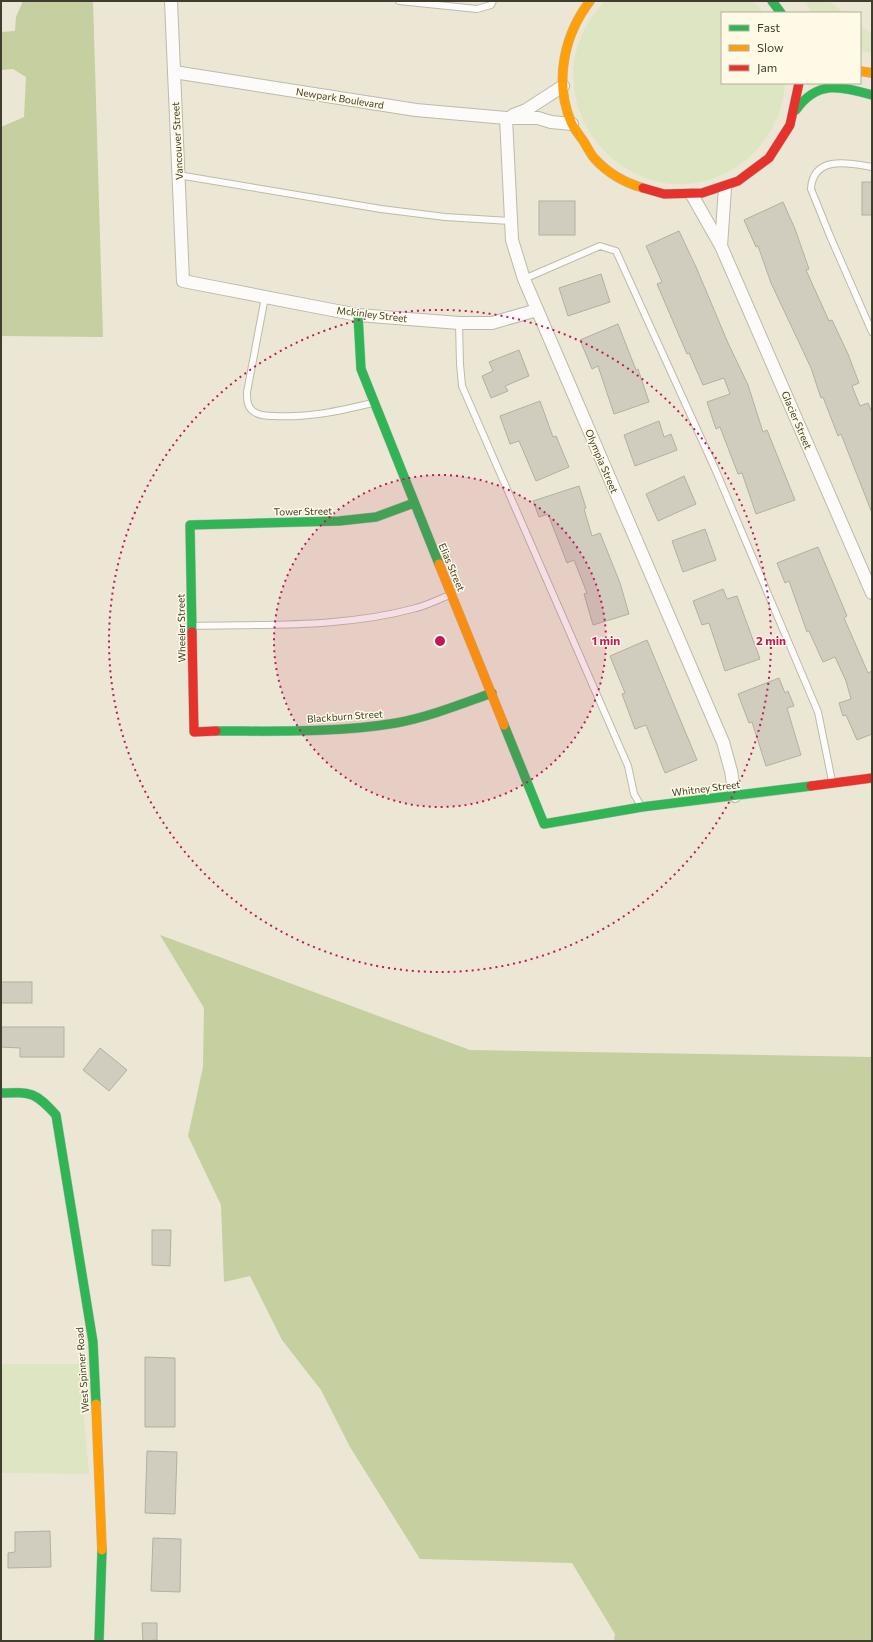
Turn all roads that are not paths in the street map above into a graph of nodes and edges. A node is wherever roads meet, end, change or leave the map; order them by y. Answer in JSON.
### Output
{"nodes":[{"id":1,"x":171,"y":1,"type":"edge"},
{"id":2,"x":399,"y":1,"type":"edge"},
{"id":3,"x":493,"y":1,"type":"edge"},
{"id":4,"x":590,"y":1,"type":"edge"},
{"id":5,"x":861,"y":71,"type":"edge"},
{"id":6,"x":174,"y":72,"type":"junction"},
{"id":7,"x":872,"y":73,"type":"edge"},
{"id":8,"x":799,"y":84,"type":"edge"},
{"id":9,"x":563,"y":86,"type":"junction"},
{"id":10,"x":872,"y":95,"type":"edge"},
{"id":11,"x":795,"y":112,"type":"junction"},
{"id":12,"x":506,"y":118,"type":"junction"},
{"id":13,"x":572,"y":124,"type":"junction"},
{"id":14,"x":872,"y":167,"type":"edge"},
{"id":15,"x":178,"y":175,"type":"junction"},
{"id":16,"x":725,"y":188,"type":"junction"},
{"id":17,"x":692,"y":196,"type":"junction"},
{"id":18,"x":511,"y":221,"type":"junction"},
{"id":19,"x":721,"y":246,"type":"junction"},
{"id":20,"x":524,"y":279,"type":"junction"},
{"id":21,"x":183,"y":281,"type":"joint"},
{"id":22,"x":265,"y":297,"type":"junction"},
{"id":23,"x":537,"y":310,"type":"junction"},
{"id":24,"x":358,"y":315,"type":"junction"},
{"id":25,"x":459,"y":323,"type":"junction"},
{"id":26,"x":872,"y":332,"type":"edge"},
{"id":27,"x":374,"y":403,"type":"junction"},
{"id":28,"x":414,"y":503,"type":"junction"},
{"id":29,"x":190,"y":525,"type":"joint"},
{"id":30,"x":872,"y":593,"type":"edge"},
{"id":31,"x":452,"y":594,"type":"junction"},
{"id":32,"x":192,"y":626,"type":"junction"},
{"id":33,"x":492,"y":693,"type":"junction"},
{"id":34,"x":194,"y":732,"type":"joint"},
{"id":35,"x":872,"y":778,"type":"edge"},
{"id":36,"x":832,"y":783,"type":"junction"},
{"id":37,"x":735,"y":796,"type":"junction"},
{"id":38,"x":642,"y":807,"type":"junction"},
{"id":39,"x":544,"y":824,"type":"joint"},
{"id":40,"x":1,"y":1092,"type":"edge"},
{"id":41,"x":99,"y":1641,"type":"edge"}],
"edges":[{"from":1,"to":6,"type":"street","name":"Vancouver Street"},
{"from":2,"to":3,"type":"lane"},
{"from":4,"to":9,"type":"street"},
{"from":5,"to":7,"type":"street"},
{"from":6,"to":12,"type":"street","name":"Newpark Boulevard"},
{"from":6,"to":15,"type":"street","name":"Vancouver Street"},
{"from":8,"to":11,"type":"street"},
{"from":9,"to":12,"type":"street","name":"Newpark Boulevard"},
{"from":9,"to":13,"type":"street"},
{"from":10,"to":11,"type":"street"},
{"from":11,"to":16,"type":"street"},
{"from":12,"to":13,"type":"street","name":"Newpark Boulevard"},
{"from":12,"to":18,"type":"street","name":"Olympia Street"},
{"from":13,"to":17,"type":"street"},
{"from":14,"to":26,"type":"lane"},
{"from":15,"to":18,"type":"lane"},
{"from":15,"to":21,"type":"street","name":"Vancouver Street"},
{"from":16,"to":17,"type":"street"},
{"from":16,"to":19,"type":"street","name":"Glacier Street"},
{"from":17,"to":19,"type":"street","name":"Glacier Street"},
{"from":18,"to":20,"type":"street","name":"Olympia Street"},
{"from":19,"to":30,"type":"street","name":"Glacier Street"},
{"from":20,"to":23,"type":"street","name":"Olympia Street"},
{"from":20,"to":36,"type":"lane"},
{"from":21,"to":22,"type":"street","name":"Mckinley Street"},
{"from":22,"to":24,"type":"street","name":"Mckinley Street"},
{"from":22,"to":27,"type":"lane"},
{"from":23,"to":25,"type":"street","name":"Mckinley Street"},
{"from":23,"to":37,"type":"street","name":"Olympia Street"},
{"from":24,"to":25,"type":"street","name":"Mckinley Street"},
{"from":24,"to":27,"type":"street","name":"Elias Street"},
{"from":25,"to":38,"type":"lane"},
{"from":27,"to":28,"type":"street","name":"Elias Street"},
{"from":28,"to":29,"type":"street","name":"Tower Street"},
{"from":28,"to":31,"type":"street","name":"Elias Street"},
{"from":29,"to":32,"type":"street","name":"Wheeler Street"},
{"from":31,"to":32,"type":"lane"},
{"from":31,"to":33,"type":"street","name":"Elias Street"},
{"from":32,"to":34,"type":"street","name":"Wheeler Street"},
{"from":33,"to":34,"type":"street","name":"Blackburn Street"},
{"from":33,"to":39,"type":"street","name":"Elias Street"},
{"from":35,"to":36,"type":"street","name":"Whitney Street"},
{"from":36,"to":37,"type":"street","name":"Whitney Street"},
{"from":37,"to":38,"type":"street","name":"Whitney Street"},
{"from":38,"to":39,"type":"street","name":"Whitney Street"},
{"from":40,"to":41,"type":"street","name":"West Spinner Road"}]}
